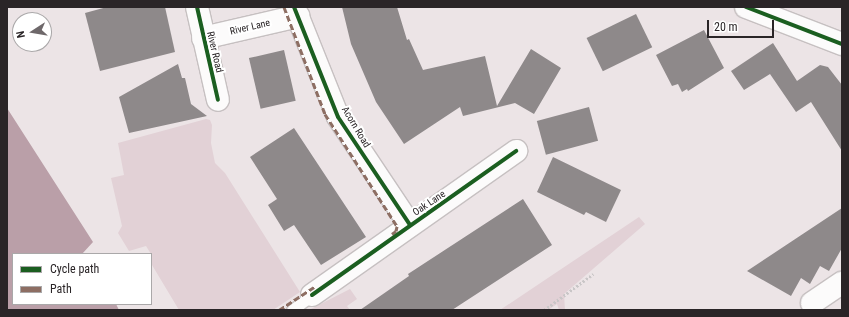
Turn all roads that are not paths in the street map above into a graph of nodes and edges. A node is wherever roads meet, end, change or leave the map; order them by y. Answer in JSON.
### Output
{"nodes":[{"id":1,"x":197,"y":7,"type":"edge"},
{"id":2,"x":746,"y":7,"type":"edge"},
{"id":3,"x":296,"y":12,"type":"edge"},
{"id":4,"x":203,"y":38,"type":"junction"},
{"id":5,"x":842,"y":44,"type":"edge"},
{"id":6,"x":218,"y":100,"type":"dead end"},
{"id":7,"x":516,"y":151,"type":"dead end"},
{"id":8,"x":410,"y":225,"type":"junction"},
{"id":9,"x":842,"y":283,"type":"edge"},
{"id":10,"x":312,"y":295,"type":"joint"},
{"id":11,"x":812,"y":303,"type":"dead end"},
{"id":12,"x":292,"y":310,"type":"edge"}],
"edges":[{"from":1,"to":4,"type":"street","name":"River Road"},
{"from":2,"to":5,"type":"street"},
{"from":3,"to":4,"type":"street","name":"River Lane"},
{"from":3,"to":8,"type":"street","name":"Acorn Road"},
{"from":4,"to":6,"type":"street","name":"River Road"},
{"from":7,"to":8,"type":"street","name":"Oak Lane"},
{"from":8,"to":10,"type":"street","name":"Oak Lane"},
{"from":9,"to":11,"type":"street"},
{"from":10,"to":12,"type":"lane"}]}
